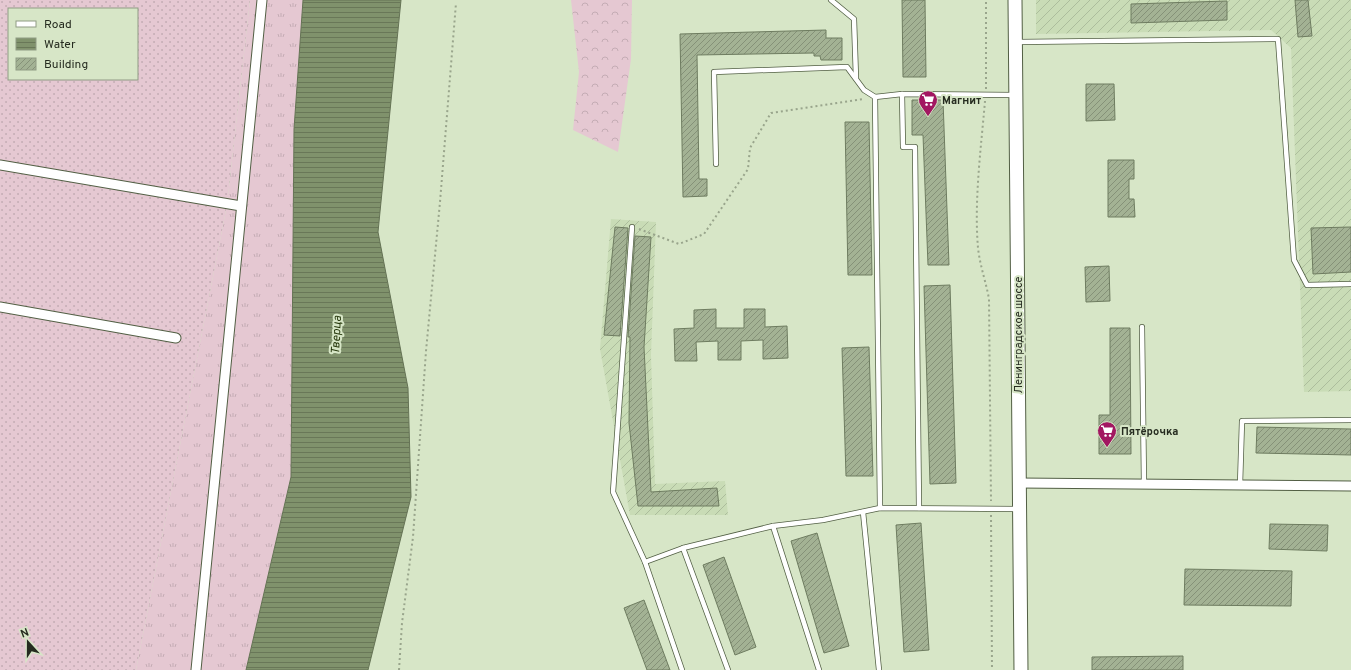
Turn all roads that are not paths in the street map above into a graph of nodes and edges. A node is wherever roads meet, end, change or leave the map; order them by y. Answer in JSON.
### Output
{"nodes":[{"id":1,"x":262,"y":0,"type":"edge"},
{"id":2,"x":831,"y":0,"type":"edge"},
{"id":3,"x":1016,"y":0,"type":"edge"},
{"id":4,"x":1016,"y":42,"type":"junction"},
{"id":5,"x":856,"y":78,"type":"junction"},
{"id":6,"x":902,"y":94,"type":"junction"},
{"id":7,"x":1016,"y":95,"type":"junction"},
{"id":8,"x":875,"y":97,"type":"junction"},
{"id":9,"x":716,"y":164,"type":"dead end"},
{"id":10,"x":0,"y":165,"type":"edge"},
{"id":11,"x":241,"y":206,"type":"junction"},
{"id":12,"x":632,"y":227,"type":"road end"},
{"id":13,"x":1351,"y":284,"type":"edge"},
{"id":14,"x":0,"y":307,"type":"edge"},
{"id":15,"x":1142,"y":327,"type":"dead end"},
{"id":16,"x":176,"y":338,"type":"dead end"},
{"id":17,"x":1351,"y":420,"type":"edge"},
{"id":18,"x":1019,"y":483,"type":"junction"},
{"id":19,"x":1144,"y":484,"type":"junction"},
{"id":20,"x":1240,"y":485,"type":"junction"},
{"id":21,"x":1351,"y":486,"type":"edge"},
{"id":22,"x":880,"y":508,"type":"junction"},
{"id":23,"x":919,"y":508,"type":"junction"},
{"id":24,"x":1020,"y":509,"type":"junction"},
{"id":25,"x":863,"y":512,"type":"junction"},
{"id":26,"x":773,"y":526,"type":"junction"},
{"id":27,"x":683,"y":548,"type":"junction"},
{"id":28,"x":645,"y":562,"type":"junction"},
{"id":29,"x":196,"y":670,"type":"edge"},
{"id":30,"x":682,"y":670,"type":"edge"},
{"id":31,"x":728,"y":670,"type":"edge"},
{"id":32,"x":819,"y":670,"type":"edge"},
{"id":33,"x":879,"y":670,"type":"edge"},
{"id":34,"x":1021,"y":670,"type":"edge"}],
"edges":[{"from":1,"to":11,"type":"street"},
{"from":2,"to":5,"type":"lane"},
{"from":3,"to":4,"type":"main road","name":"Ленинградское шоссе"},
{"from":4,"to":7,"type":"main road","name":"Ленинградское шоссе"},
{"from":4,"to":13,"type":"lane"},
{"from":5,"to":8,"type":"lane"},
{"from":5,"to":9,"type":"lane"},
{"from":6,"to":7,"type":"lane"},
{"from":6,"to":8,"type":"lane"},
{"from":6,"to":23,"type":"lane"},
{"from":7,"to":18,"type":"main road","name":"Ленинградское шоссе"},
{"from":8,"to":22,"type":"lane"},
{"from":10,"to":11,"type":"street"},
{"from":11,"to":29,"type":"street"},
{"from":12,"to":28,"type":"lane"},
{"from":14,"to":16,"type":"street"},
{"from":15,"to":19,"type":"lane"},
{"from":17,"to":20,"type":"lane"},
{"from":18,"to":19,"type":"street"},
{"from":18,"to":24,"type":"main road","name":"Ленинградское шоссе"},
{"from":19,"to":20,"type":"street"},
{"from":20,"to":21,"type":"street"},
{"from":22,"to":23,"type":"lane"},
{"from":22,"to":25,"type":"lane"},
{"from":23,"to":24,"type":"lane"},
{"from":24,"to":34,"type":"main road","name":"Ленинградское шоссе"},
{"from":25,"to":26,"type":"lane"},
{"from":25,"to":33,"type":"lane"},
{"from":26,"to":27,"type":"lane"},
{"from":26,"to":32,"type":"lane"},
{"from":27,"to":28,"type":"lane"},
{"from":27,"to":31,"type":"lane"},
{"from":28,"to":30,"type":"lane"}]}
